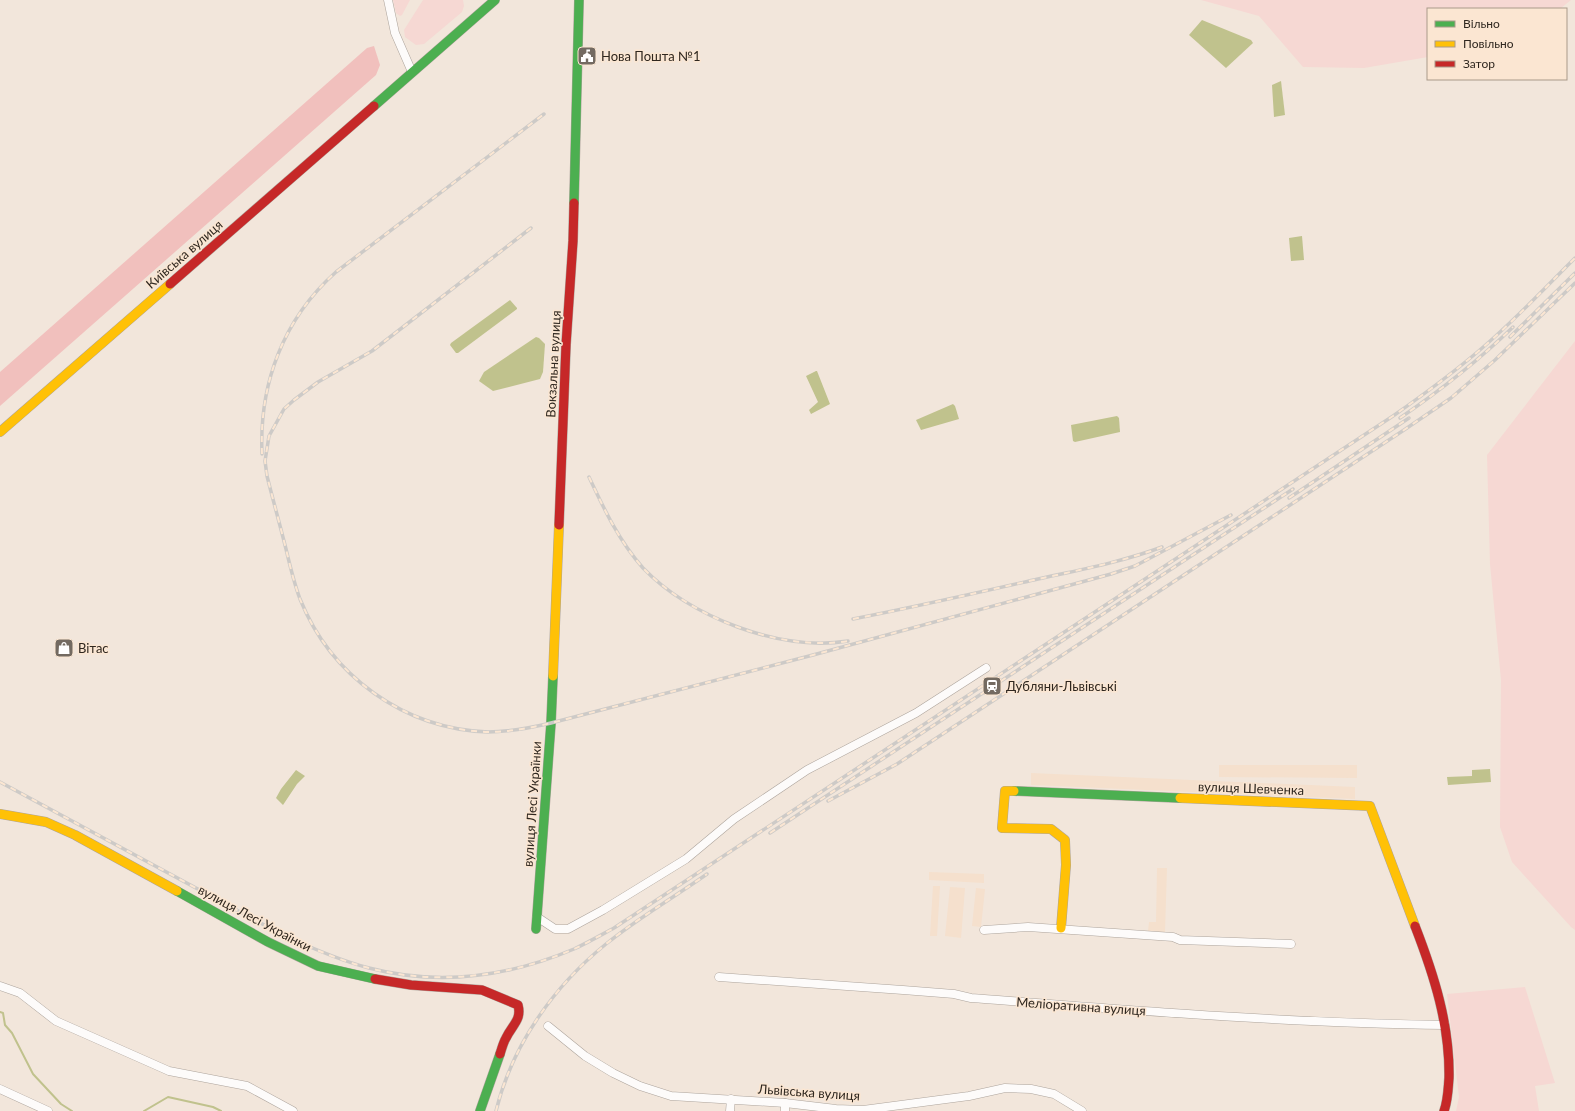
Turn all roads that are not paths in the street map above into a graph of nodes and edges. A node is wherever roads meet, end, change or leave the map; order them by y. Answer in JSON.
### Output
{"nodes":[{"id":1,"x":388,"y":0,"type":"edge"},
{"id":2,"x":495,"y":0,"type":"edge"},
{"id":3,"x":580,"y":0,"type":"edge"},
{"id":4,"x":412,"y":72,"type":"junction"},
{"id":5,"x":0,"y":432,"type":"edge"},
{"id":6,"x":986,"y":668,"type":"dead end"},
{"id":7,"x":550,"y":728,"type":"joint"},
{"id":8,"x":0,"y":814,"type":"edge"},
{"id":9,"x":537,"y":917,"type":"junction"},
{"id":10,"x":536,"y":928,"type":"dead end"},
{"id":11,"x":1061,"y":928,"type":"junction"},
{"id":12,"x":984,"y":930,"type":"dead end"},
{"id":13,"x":1291,"y":944,"type":"dead end"},
{"id":14,"x":719,"y":977,"type":"dead end"},
{"id":15,"x":0,"y":986,"type":"edge"},
{"id":16,"x":1445,"y":1025,"type":"junction"},
{"id":17,"x":548,"y":1026,"type":"dead end"},
{"id":18,"x":0,"y":1089,"type":"edge"},
{"id":19,"x":731,"y":1099,"type":"junction"},
{"id":20,"x":785,"y":1107,"type":"edge"},
{"id":21,"x":895,"y":1109,"type":"edge"},
{"id":22,"x":48,"y":1111,"type":"edge"},
{"id":23,"x":293,"y":1111,"type":"edge"},
{"id":24,"x":480,"y":1111,"type":"edge"},
{"id":25,"x":730,"y":1111,"type":"edge"},
{"id":26,"x":1082,"y":1111,"type":"edge"},
{"id":27,"x":1444,"y":1111,"type":"edge"}],
"edges":[{"from":1,"to":4,"type":"street"},
{"from":2,"to":4,"type":"main road"},
{"from":3,"to":7,"type":"main road","name":"Вокзальна вулиця"},
{"from":4,"to":5,"type":"main road","name":"Київська вулиця"},
{"from":6,"to":9,"type":"street"},
{"from":7,"to":9,"type":"main road","name":"вулиця Лесі Українки"},
{"from":8,"to":24,"type":"main road","name":"вулиця Лесі Українки"},
{"from":9,"to":10,"type":"main road","name":"вулиця Лесі Українки"},
{"from":11,"to":12,"type":"street"},
{"from":11,"to":13,"type":"street"},
{"from":11,"to":16,"type":"main road","name":"вулиця Шевченка"},
{"from":14,"to":16,"type":"street","name":"Меліоративна вулиця"},
{"from":15,"to":23,"type":"street"},
{"from":16,"to":27,"type":"main road","name":"вулиця Шевченка"},
{"from":17,"to":19,"type":"street","name":"Львівська вулиця"},
{"from":18,"to":22,"type":"street"},
{"from":19,"to":20,"type":"street","name":"Львівська вулиця"},
{"from":19,"to":25,"type":"street"},
{"from":20,"to":21,"type":"street","name":"Львівська вулиця"},
{"from":21,"to":26,"type":"street","name":"Львівська вулиця"}]}
